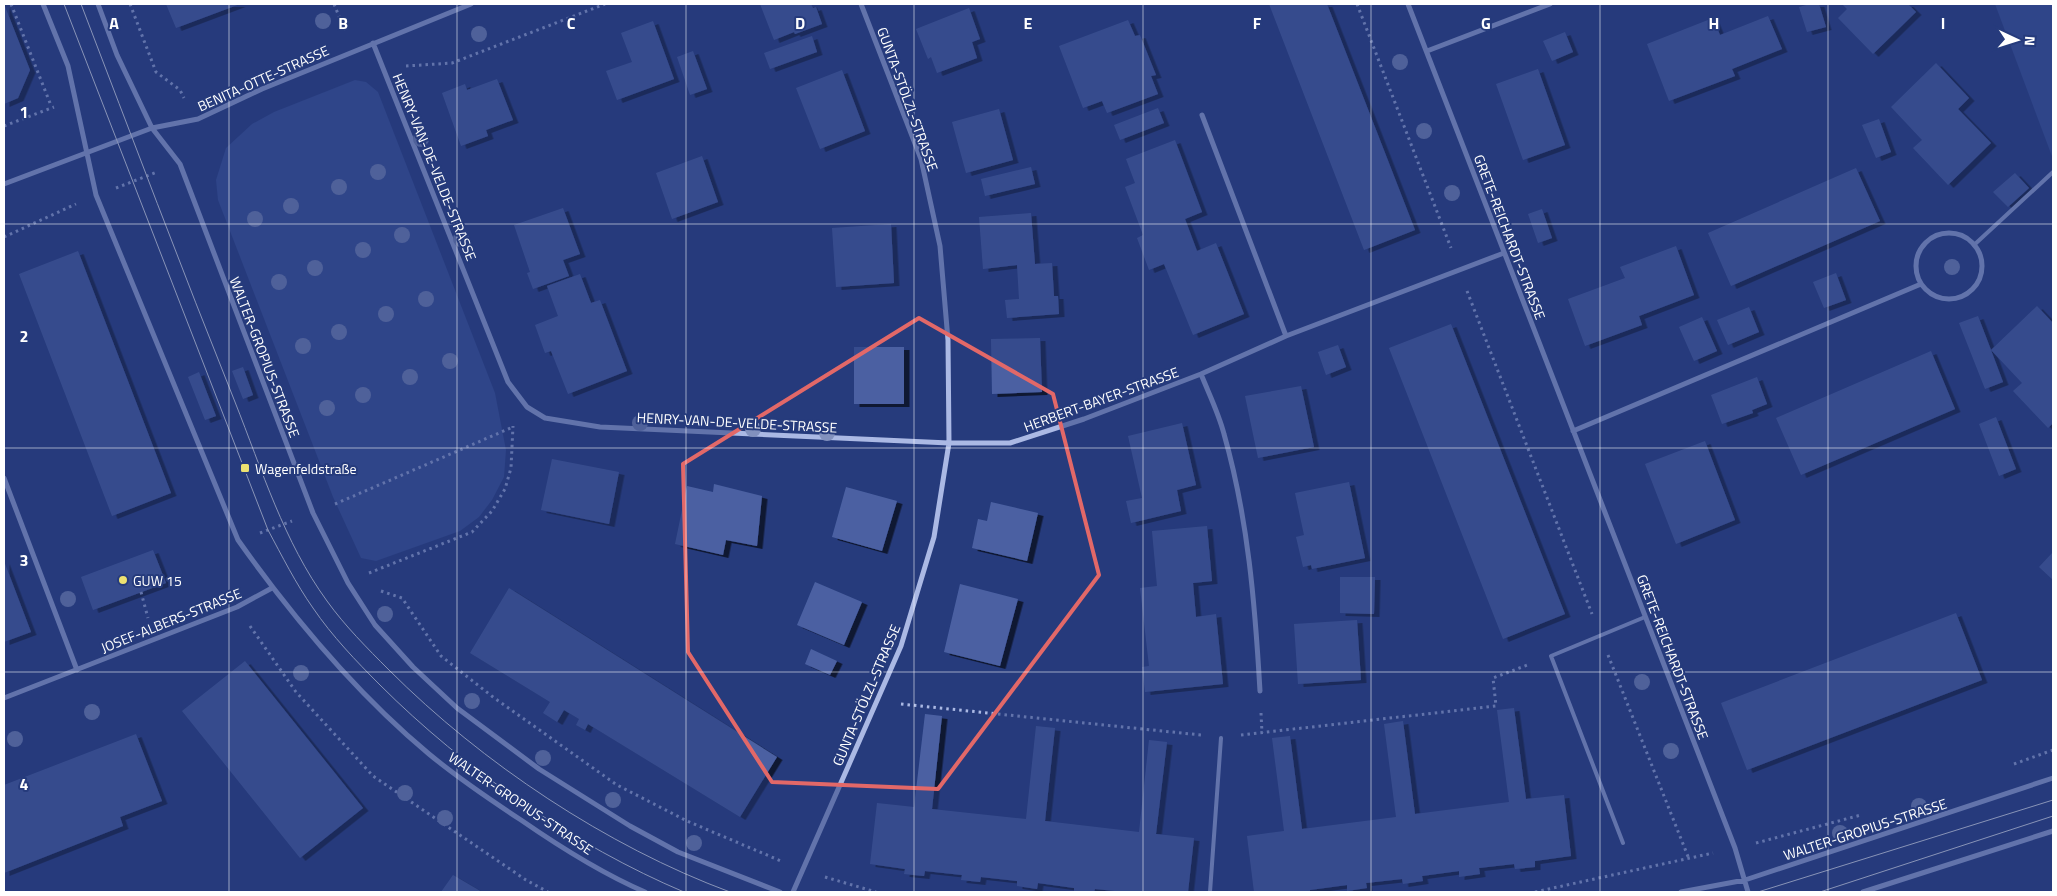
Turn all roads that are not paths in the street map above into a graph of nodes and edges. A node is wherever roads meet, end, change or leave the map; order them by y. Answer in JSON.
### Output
{"nodes":[{"id":1,"x":44,"y":4,"type":"edge"},
{"id":2,"x":98,"y":4,"type":"edge"},
{"id":3,"x":471,"y":4,"type":"edge"},
{"id":4,"x":861,"y":4,"type":"edge"},
{"id":5,"x":1408,"y":4,"type":"edge"},
{"id":6,"x":1550,"y":4,"type":"edge"},
{"id":7,"x":374,"y":43,"type":"junction"},
{"id":8,"x":1427,"y":51,"type":"junction"},
{"id":9,"x":1202,"y":115,"type":"dead end"},
{"id":10,"x":152,"y":128,"type":"junction"},
{"id":11,"x":87,"y":153,"type":"junction"},
{"id":12,"x":2053,"y":172,"type":"edge"},
{"id":13,"x":4,"y":184,"type":"edge"},
{"id":14,"x":1974,"y":245,"type":"junction"},
{"id":15,"x":1504,"y":253,"type":"junction"},
{"id":16,"x":1921,"y":284,"type":"junction"},
{"id":17,"x":1286,"y":336,"type":"junction"},
{"id":18,"x":1201,"y":374,"type":"junction"},
{"id":19,"x":1573,"y":431,"type":"junction"},
{"id":20,"x":949,"y":443,"type":"junction"},
{"id":21,"x":4,"y":478,"type":"edge"},
{"id":22,"x":272,"y":588,"type":"junction"},
{"id":23,"x":1645,"y":618,"type":"junction"},
{"id":24,"x":77,"y":670,"type":"junction"},
{"id":25,"x":1260,"y":690,"type":"dead end"},
{"id":26,"x":4,"y":698,"type":"edge"},
{"id":27,"x":1221,"y":738,"type":"dead end"},
{"id":28,"x":2053,"y":778,"type":"edge"},
{"id":29,"x":2053,"y":831,"type":"edge"},
{"id":30,"x":1623,"y":843,"type":"dead end"},
{"id":31,"x":1745,"y":880,"type":"junction"},
{"id":32,"x":645,"y":892,"type":"edge"},
{"id":33,"x":780,"y":892,"type":"edge"},
{"id":34,"x":793,"y":892,"type":"edge"},
{"id":35,"x":1210,"y":892,"type":"edge"},
{"id":36,"x":1681,"y":892,"type":"edge"},
{"id":37,"x":1748,"y":892,"type":"edge"},
{"id":38,"x":1863,"y":892,"type":"edge"}],
"edges":[{"from":1,"to":11,"type":"street","name":"WALTER-GROPIUS-STRASSE"},
{"from":2,"to":10,"type":"street","name":"WALTER-GROPIUS-STRASSE"},
{"from":3,"to":7,"type":"street","name":"BENITA-OTTE-STRASSE"},
{"from":4,"to":20,"type":"street","name":"GUNTA-STÖLZL-STRASSE"},
{"from":5,"to":8,"type":"street","name":"GRETE-REICHARDT-STRASSE"},
{"from":6,"to":8,"type":"street"},
{"from":7,"to":10,"type":"street","name":"BENITA-OTTE-STRASSE"},
{"from":7,"to":20,"type":"street","name":"HENRY-VAN-DE-VELDE-STRASSE"},
{"from":8,"to":15,"type":"street","name":"GRETE-REICHARDT-STRASSE"},
{"from":9,"to":17,"type":"street"},
{"from":10,"to":11,"type":"street","name":"BENITA-OTTE-STRASSE"},
{"from":10,"to":33,"type":"street","name":"WALTER-GROPIUS-STRASSE"},
{"from":11,"to":13,"type":"street"},
{"from":11,"to":22,"type":"street","name":"WALTER-GROPIUS-STRASSE"},
{"from":12,"to":14,"type":"lane"},
{"from":14,"to":16,"type":"street"},
{"from":14,"to":16,"type":"street"},
{"from":15,"to":17,"type":"street","name":"HERBERT-BAYER-STRASSE"},
{"from":15,"to":19,"type":"street","name":"GRETE-REICHARDT-STRASSE"},
{"from":16,"to":19,"type":"street"},
{"from":17,"to":18,"type":"street","name":"HERBERT-BAYER-STRASSE"},
{"from":18,"to":20,"type":"street","name":"HERBERT-BAYER-STRASSE"},
{"from":18,"to":25,"type":"street"},
{"from":19,"to":23,"type":"street","name":"GRETE-REICHARDT-STRASSE"},
{"from":20,"to":34,"type":"street","name":"GUNTA-STÖLZL-STRASSE"},
{"from":21,"to":24,"type":"street"},
{"from":22,"to":24,"type":"street","name":"JOSEF-ALBERS-STRASSE"},
{"from":22,"to":32,"type":"street","name":"WALTER-GROPIUS-STRASSE"},
{"from":23,"to":30,"type":"lane"},
{"from":23,"to":31,"type":"street","name":"GRETE-REICHARDT-STRASSE"},
{"from":24,"to":26,"type":"street","name":"JOSEF-ALBERS-STRASSE"},
{"from":27,"to":35,"type":"lane"},
{"from":28,"to":31,"type":"street","name":"WALTER-GROPIUS-STRASSE"},
{"from":29,"to":38,"type":"street"},
{"from":31,"to":36,"type":"street","name":"WALTER-GROPIUS-STRASSE"},
{"from":31,"to":37,"type":"street","name":"GRETE-REICHARDT-STRASSE"}]}
